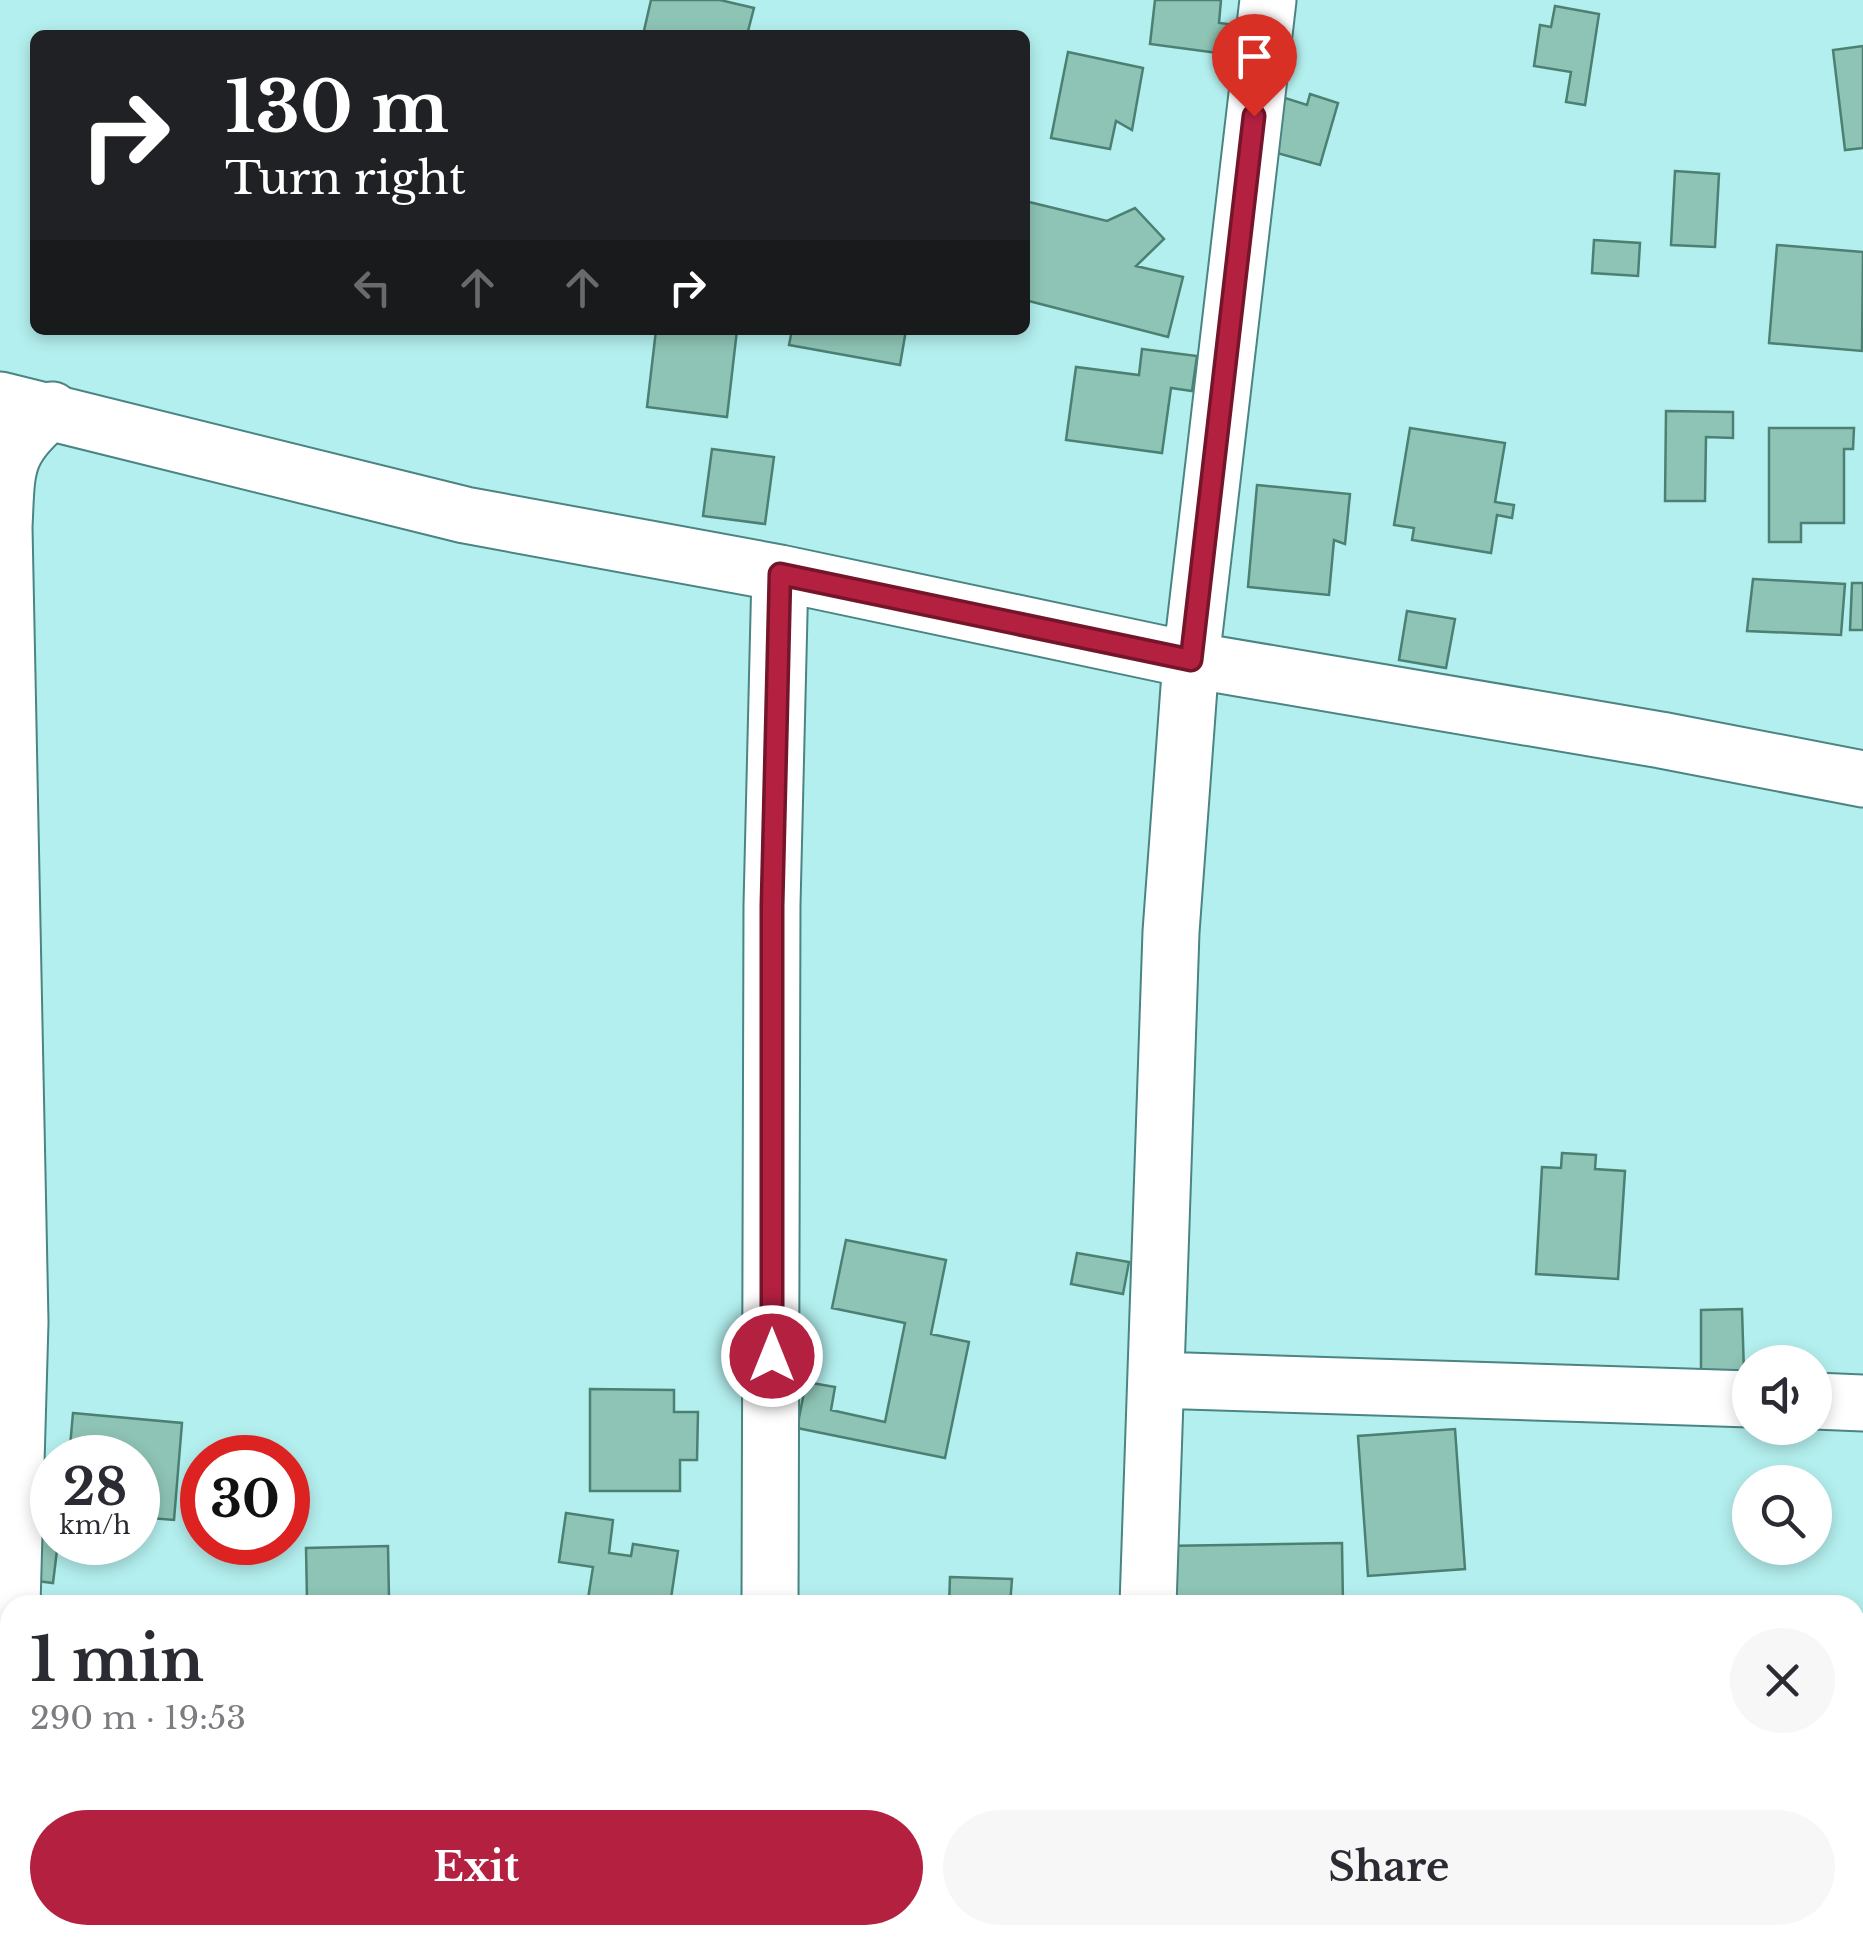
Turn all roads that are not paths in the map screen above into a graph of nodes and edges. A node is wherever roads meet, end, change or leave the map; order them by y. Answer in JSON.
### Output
{"nodes":[{"id":1,"x":1268,"y":0,"type":"edge"},
{"id":2,"x":26,"y":405,"type":"edge"},
{"id":3,"x":780,"y":574,"type":"junction"},
{"id":4,"x":1191,"y":660,"type":"junction"},
{"id":5,"x":1863,"y":779,"type":"edge"},
{"id":6,"x":1156,"y":1380,"type":"junction"},
{"id":7,"x":1732,"y":1398,"type":"edge"},
{"id":8,"x":1832,"y":1402,"type":"edge"},
{"id":9,"x":1863,"y":1403,"type":"edge"},
{"id":10,"x":12,"y":1595,"type":"edge"},
{"id":11,"x":770,"y":1595,"type":"edge"},
{"id":12,"x":1148,"y":1595,"type":"edge"}],
"edges":[{"from":1,"to":4,"type":"street"},
{"from":2,"to":3,"type":"street"},
{"from":2,"to":10,"type":"street"},
{"from":3,"to":4,"type":"street"},
{"from":3,"to":11,"type":"street"},
{"from":4,"to":5,"type":"street"},
{"from":4,"to":6,"type":"street"},
{"from":6,"to":7,"type":"street"},
{"from":6,"to":12,"type":"street"},
{"from":8,"to":9,"type":"street"}]}
